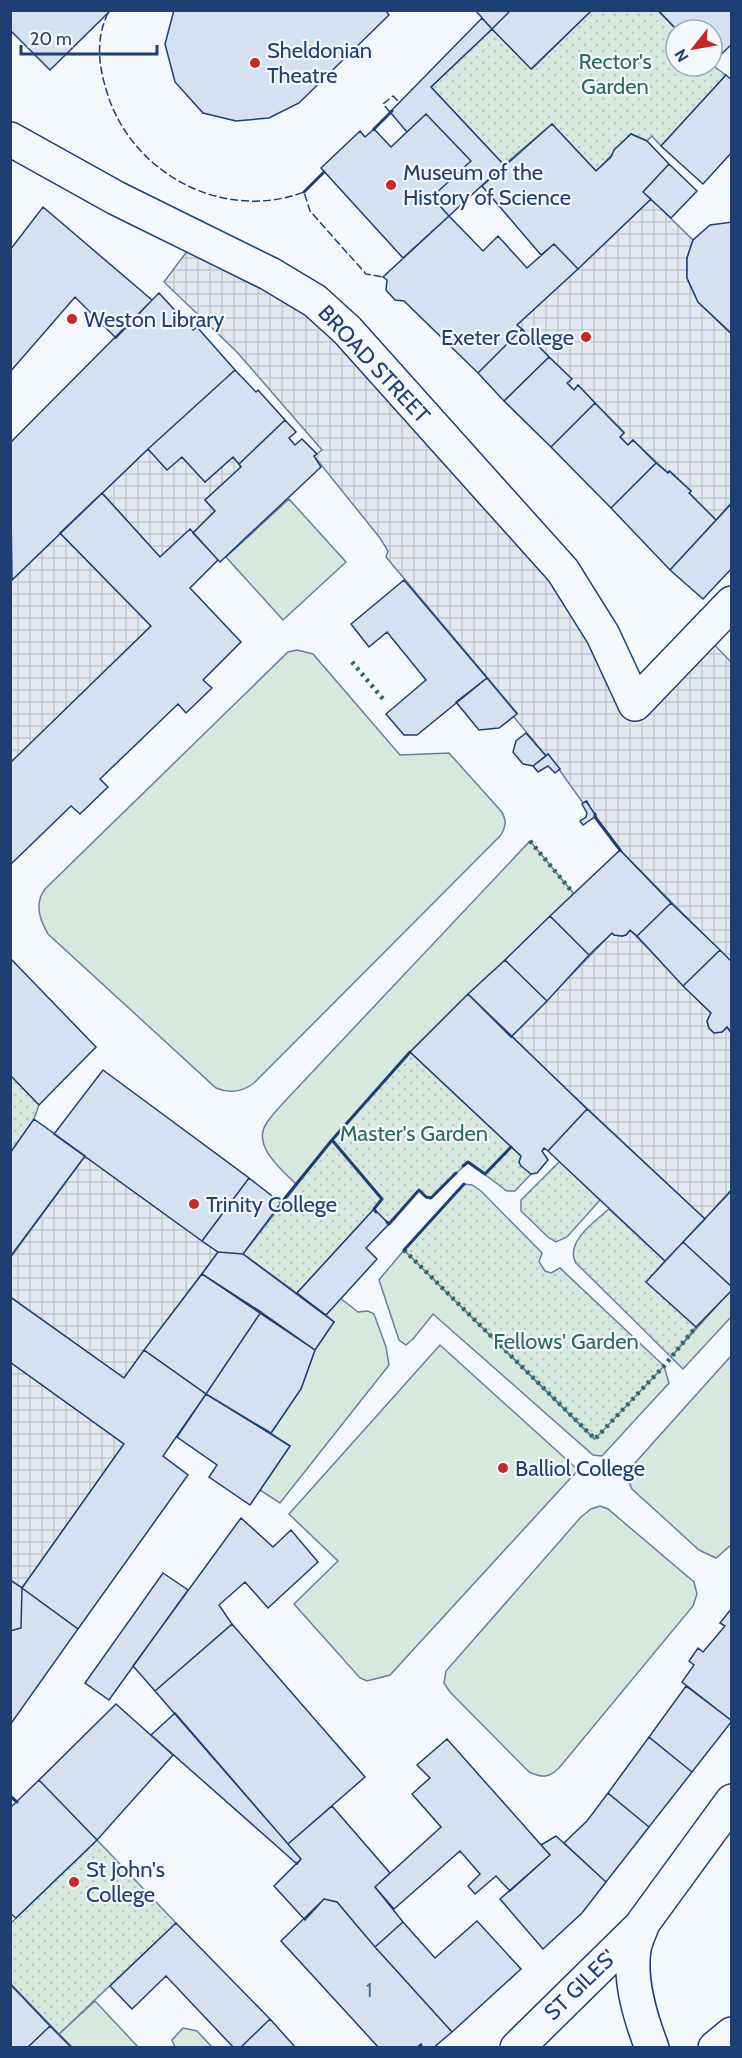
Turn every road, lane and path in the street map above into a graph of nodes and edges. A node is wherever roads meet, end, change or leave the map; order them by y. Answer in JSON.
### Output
{"nodes":[{"id":1,"x":10,"y":139,"type":"edge"},
{"id":2,"x":732,"y":603,"type":"edge"},
{"id":3,"x":732,"y":1801,"type":"edge"},
{"id":4,"x":643,"y":1923,"type":"junction"},
{"id":5,"x":732,"y":2034,"type":"edge"},
{"id":6,"x":517,"y":2048,"type":"edge"},
{"id":7,"x":652,"y":2048,"type":"edge"},
{"id":8,"x":715,"y":2048,"type":"edge"}],
"edges":[{"from":1,"to":2,"type":"street","name":"BROAD STREET"},
{"from":3,"to":4,"type":"street"},
{"from":4,"to":6,"type":"street","name":"ST GILES'"},
{"from":4,"to":7,"type":"street"},
{"from":5,"to":8,"type":"street"}]}
